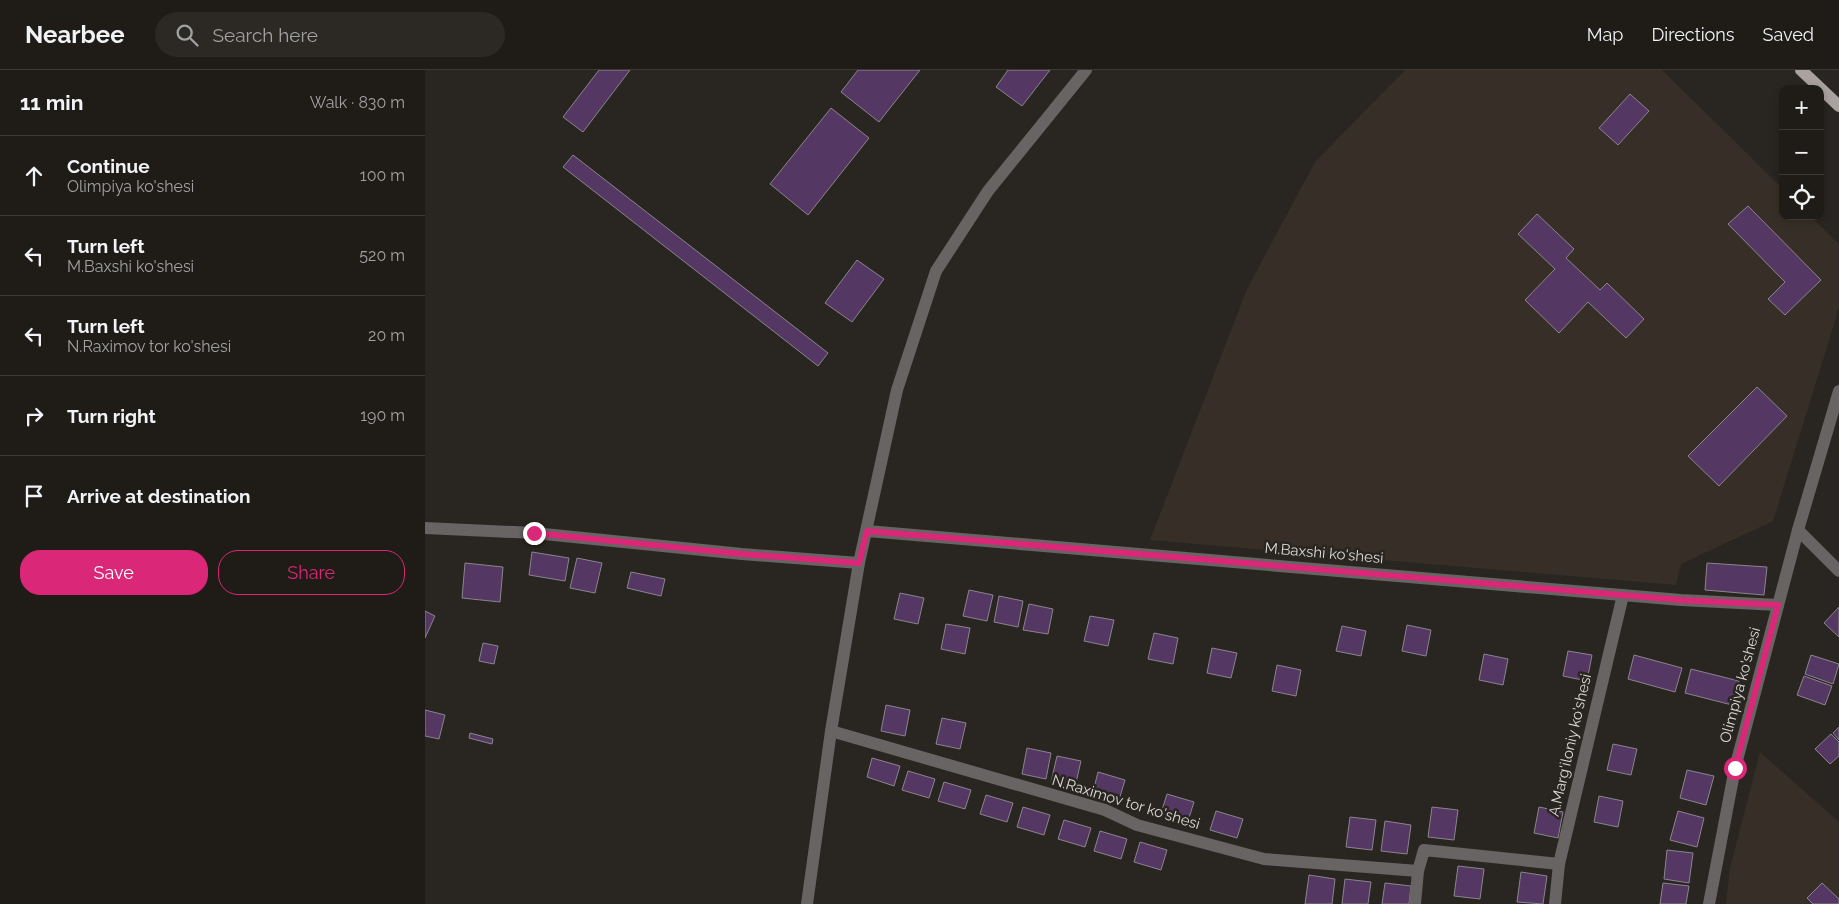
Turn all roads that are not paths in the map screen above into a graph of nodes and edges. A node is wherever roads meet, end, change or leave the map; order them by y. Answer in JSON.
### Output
{"nodes":[{"id":1,"x":1086,"y":70,"type":"edge"},
{"id":2,"x":1801,"y":70,"type":"edge"},
{"id":3,"x":1839,"y":106,"type":"edge"},
{"id":4,"x":1839,"y":391,"type":"edge"},
{"id":5,"x":425,"y":528,"type":"edge"},
{"id":6,"x":1798,"y":530,"type":"junction"},
{"id":7,"x":867,"y":531,"type":"junction"},
{"id":8,"x":859,"y":563,"type":"junction"},
{"id":9,"x":1839,"y":571,"type":"edge"},
{"id":10,"x":1623,"y":595,"type":"junction"},
{"id":11,"x":1778,"y":605,"type":"junction"},
{"id":12,"x":831,"y":731,"type":"junction"},
{"id":13,"x":1559,"y":864,"type":"junction"},
{"id":14,"x":1418,"y":871,"type":"junction"},
{"id":15,"x":807,"y":904,"type":"edge"},
{"id":16,"x":1415,"y":904,"type":"edge"},
{"id":17,"x":1555,"y":904,"type":"edge"},
{"id":18,"x":1709,"y":904,"type":"edge"}],
"edges":[{"from":1,"to":7,"type":"street"},
{"from":2,"to":3,"type":"main road"},
{"from":4,"to":6,"type":"street","name":"Olimpiya ko'shesi"},
{"from":5,"to":8,"type":"street"},
{"from":6,"to":9,"type":"street"},
{"from":6,"to":11,"type":"street","name":"Olimpiya ko'shesi"},
{"from":7,"to":8,"type":"street"},
{"from":7,"to":10,"type":"street","name":"M.Baxshi ko'shesi"},
{"from":8,"to":12,"type":"street"},
{"from":10,"to":11,"type":"street","name":"M.Baxshi ko'shesi"},
{"from":10,"to":13,"type":"street","name":"A.Marg'iloniy ko'shesi"},
{"from":11,"to":18,"type":"street","name":"Olimpiya ko'shesi"},
{"from":12,"to":14,"type":"street","name":"N.Raximov tor ko'shesi"},
{"from":12,"to":15,"type":"street"},
{"from":13,"to":14,"type":"street"},
{"from":13,"to":17,"type":"street","name":"A.Marg'iloniy ko'shesi"},
{"from":14,"to":16,"type":"street"}]}
